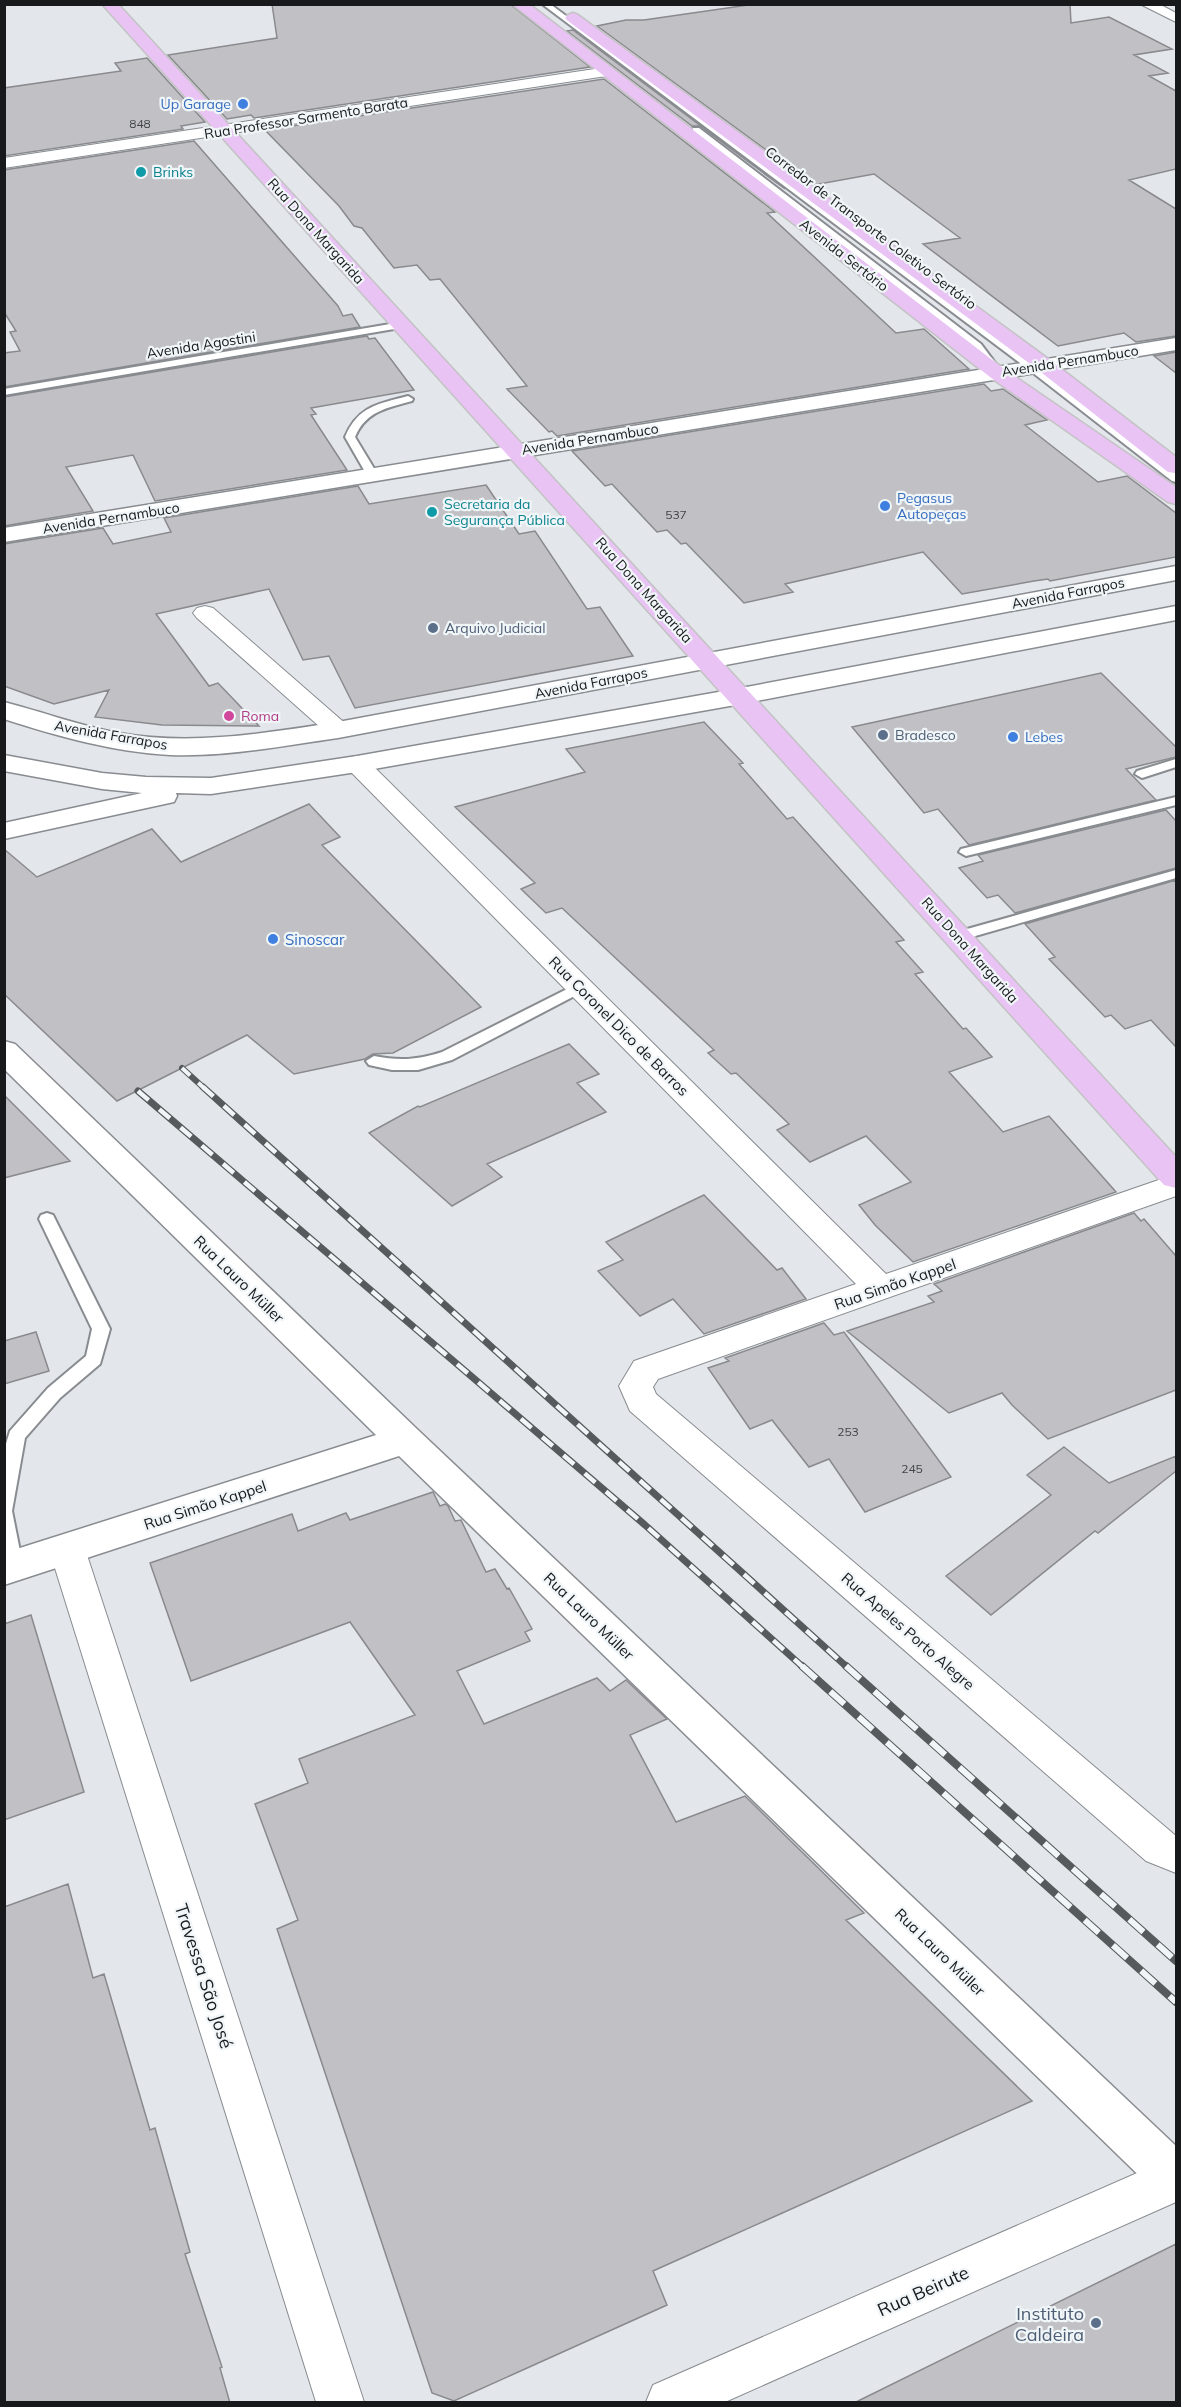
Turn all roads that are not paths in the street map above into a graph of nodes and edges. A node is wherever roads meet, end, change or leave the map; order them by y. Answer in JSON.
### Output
{"nodes":[{"id":1,"x":109,"y":4,"type":"edge"},
{"id":2,"x":519,"y":4,"type":"edge"},
{"id":3,"x":530,"y":4,"type":"edge"},
{"id":4,"x":545,"y":4,"type":"edge"},
{"id":5,"x":555,"y":4,"type":"edge"},
{"id":6,"x":1147,"y":4,"type":"edge"},
{"id":7,"x":1176,"y":18,"type":"edge"},
{"id":8,"x":613,"y":72,"type":"junction"},
{"id":9,"x":224,"y":130,"type":"junction"},
{"id":10,"x":4,"y":163,"type":"edge"},
{"id":11,"x":402,"y":325,"type":"junction"},
{"id":12,"x":1176,"y":344,"type":"edge"},
{"id":13,"x":1038,"y":366,"type":"junction"},
{"id":14,"x":997,"y":373,"type":"junction"},
{"id":15,"x":4,"y":392,"type":"edge"},
{"id":16,"x":408,"y":399,"type":"dead end"},
{"id":17,"x":518,"y":451,"type":"junction"},
{"id":18,"x":1176,"y":467,"type":"edge"},
{"id":19,"x":372,"y":475,"type":"junction"},
{"id":20,"x":1176,"y":479,"type":"edge"},
{"id":21,"x":1176,"y":497,"type":"edge"},
{"id":22,"x":4,"y":535,"type":"edge"},
{"id":23,"x":1176,"y":573,"type":"edge"},
{"id":24,"x":205,"y":613,"type":"dead end"},
{"id":25,"x":1176,"y":613,"type":"edge"},
{"id":26,"x":708,"y":660,"type":"junction"},
{"id":27,"x":741,"y":696,"type":"junction"},
{"id":28,"x":4,"y":710,"type":"edge"},
{"id":29,"x":338,"y":730,"type":"junction"},
{"id":30,"x":164,"y":746,"type":"junction"},
{"id":31,"x":4,"y":762,"type":"edge"},
{"id":32,"x":1176,"y":763,"type":"edge"},
{"id":33,"x":357,"y":764,"type":"junction"},
{"id":34,"x":1142,"y":774,"type":"dead end"},
{"id":35,"x":211,"y":786,"type":"junction"},
{"id":36,"x":1176,"y":801,"type":"edge"},
{"id":37,"x":4,"y":831,"type":"edge"},
{"id":38,"x":966,"y":852,"type":"dead end"},
{"id":39,"x":1176,"y":874,"type":"edge"},
{"id":40,"x":958,"y":936,"type":"junction"},
{"id":41,"x":581,"y":987,"type":"junction"},
{"id":42,"x":4,"y":1051,"type":"edge"},
{"id":43,"x":374,"y":1061,"type":"dead end"},
{"id":44,"x":1176,"y":1177,"type":"edge"},
{"id":45,"x":1176,"y":1185,"type":"edge"},
{"id":46,"x":47,"y":1219,"type":"dead end"},
{"id":47,"x":881,"y":1289,"type":"junction"},
{"id":48,"x":642,"y":1402,"type":"joint"},
{"id":49,"x":405,"y":1440,"type":"junction"},
{"id":50,"x":4,"y":1511,"type":"edge"},
{"id":51,"x":67,"y":1550,"type":"junction"},
{"id":52,"x":9,"y":1568,"type":"edge"},
{"id":53,"x":1176,"y":1856,"type":"edge"},
{"id":54,"x":1176,"y":2178,"type":"edge"},
{"id":55,"x":340,"y":2403,"type":"edge"},
{"id":56,"x":670,"y":2403,"type":"edge"}],
"edges":[{"from":1,"to":9,"type":"main road","name":"Rua Dona Margarida"},
{"from":2,"to":8,"type":"main road","name":"Avenida Sertório"},
{"from":3,"to":8,"type":"lane"},
{"from":4,"to":13,"type":"lane","name":"Corredor de Transporte Coletivo Sertório"},
{"from":5,"to":13,"type":"main road","name":"Avenida Sertório"},
{"from":6,"to":7,"type":"street"},
{"from":8,"to":9,"type":"street","name":"Rua Professor Sarmento Barata"},
{"from":8,"to":14,"type":"main road","name":"Avenida Sertório"},
{"from":9,"to":10,"type":"street","name":"Rua Professor Sarmento Barata"},
{"from":9,"to":11,"type":"main road","name":"Rua Dona Margarida"},
{"from":11,"to":15,"type":"lane","name":"Avenida Agostini"},
{"from":11,"to":17,"type":"main road","name":"Rua Dona Margarida"},
{"from":12,"to":13,"type":"street","name":"Avenida Pernambuco"},
{"from":13,"to":14,"type":"street","name":"Avenida Pernambuco"},
{"from":13,"to":18,"type":"main road","name":"Avenida Sertório"},
{"from":13,"to":20,"type":"lane","name":"Corredor de Transporte Coletivo Sertório"},
{"from":14,"to":17,"type":"street","name":"Avenida Pernambuco"},
{"from":14,"to":21,"type":"main road","name":"Avenida Sertório"},
{"from":16,"to":19,"type":"lane"},
{"from":17,"to":19,"type":"street","name":"Avenida Pernambuco"},
{"from":17,"to":26,"type":"main road","name":"Rua Dona Margarida"},
{"from":19,"to":22,"type":"street","name":"Avenida Pernambuco"},
{"from":23,"to":26,"type":"street","name":"Avenida Farrapos"},
{"from":24,"to":29,"type":"street"},
{"from":25,"to":27,"type":"street"},
{"from":26,"to":27,"type":"main road","name":"Rua Dona Margarida"},
{"from":26,"to":29,"type":"street","name":"Avenida Farrapos"},
{"from":27,"to":33,"type":"street"},
{"from":27,"to":40,"type":"main road","name":"Rua Dona Margarida"},
{"from":28,"to":30,"type":"street","name":"Avenida Farrapos"},
{"from":29,"to":30,"type":"street","name":"Avenida Farrapos"},
{"from":30,"to":31,"type":"street"},
{"from":31,"to":35,"type":"street"},
{"from":32,"to":34,"type":"lane"},
{"from":33,"to":35,"type":"street"},
{"from":33,"to":41,"type":"street","name":"Rua Coronel Dico de Barros"},
{"from":35,"to":37,"type":"street"},
{"from":36,"to":38,"type":"lane"},
{"from":39,"to":40,"type":"lane"},
{"from":40,"to":44,"type":"main road","name":"Rua Dona Margarida"},
{"from":41,"to":43,"type":"lane"},
{"from":41,"to":47,"type":"street","name":"Rua Coronel Dico de Barros"},
{"from":42,"to":49,"type":"street","name":"Rua Lauro Müller"},
{"from":45,"to":47,"type":"street","name":"Rua Simão Kappel"},
{"from":46,"to":50,"type":"lane"},
{"from":47,"to":48,"type":"street","name":"Rua Simão Kappel"},
{"from":48,"to":53,"type":"street","name":"Rua Apeles Porto Alegre"},
{"from":49,"to":51,"type":"street","name":"Rua Simão Kappel"},
{"from":49,"to":54,"type":"street","name":"Rua Lauro Müller"},
{"from":50,"to":52,"type":"lane"},
{"from":51,"to":52,"type":"street","name":"Rua Simão Kappel"},
{"from":51,"to":55,"type":"street","name":"Travessa São José"},
{"from":54,"to":56,"type":"street","name":"Rua Beirute"}]}
